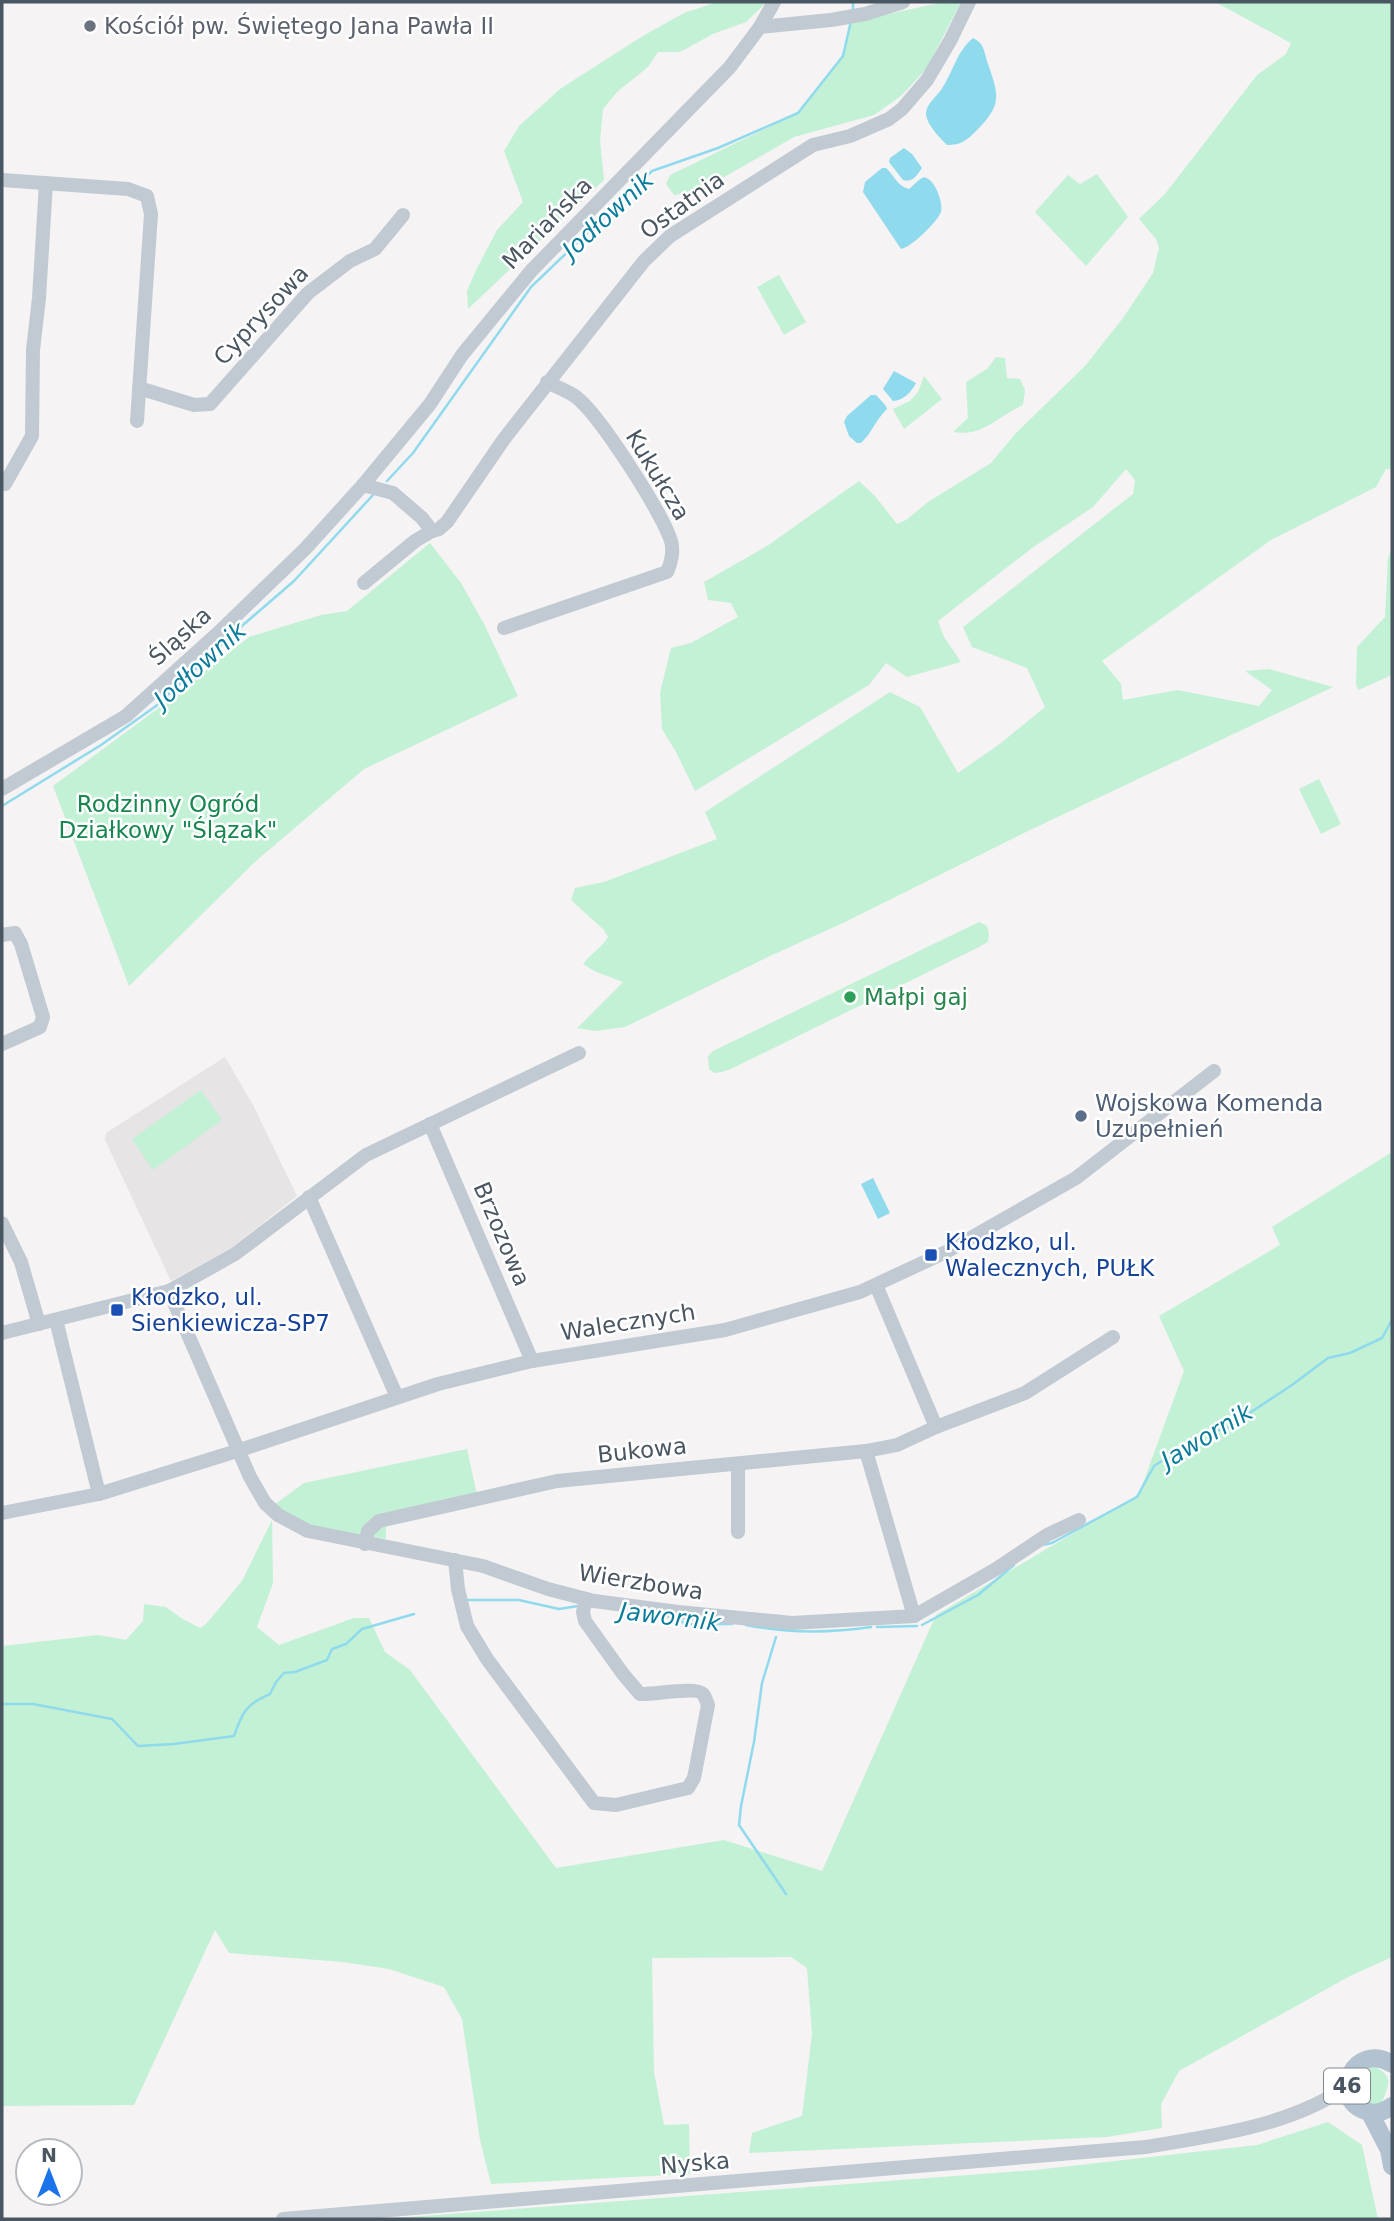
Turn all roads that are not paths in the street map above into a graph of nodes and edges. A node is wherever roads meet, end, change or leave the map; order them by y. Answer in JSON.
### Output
{"nodes":[{"id":1,"x":774,"y":2,"type":"edge"},
{"id":2,"x":903,"y":2,"type":"edge"},
{"id":3,"x":969,"y":2,"type":"edge"},
{"id":4,"x":760,"y":27,"type":"junction"},
{"id":5,"x":2,"y":180,"type":"edge"},
{"id":6,"x":46,"y":184,"type":"junction"},
{"id":7,"x":403,"y":215,"type":"dead end"},
{"id":8,"x":547,"y":383,"type":"junction"},
{"id":9,"x":139,"y":388,"type":"junction"},
{"id":10,"x":137,"y":421,"type":"dead end"},
{"id":11,"x":5,"y":484,"type":"dead end"},
{"id":12,"x":363,"y":485,"type":"junction"},
{"id":13,"x":432,"y":531,"type":"junction"},
{"id":14,"x":364,"y":583,"type":"dead end"},
{"id":15,"x":503,"y":628,"type":"dead end"},
{"id":16,"x":2,"y":789,"type":"edge"},
{"id":17,"x":8,"y":934,"type":"edge"},
{"id":18,"x":2,"y":1044,"type":"edge"},
{"id":19,"x":579,"y":1053,"type":"dead end"},
{"id":20,"x":1214,"y":1071,"type":"dead end"},
{"id":21,"x":430,"y":1125,"type":"junction"},
{"id":22,"x":309,"y":1197,"type":"junction"},
{"id":23,"x":2,"y":1223,"type":"edge"},
{"id":24,"x":5,"y":1239,"type":"edge"},
{"id":25,"x":876,"y":1285,"type":"junction"},
{"id":26,"x":169,"y":1291,"type":"junction"},
{"id":27,"x":56,"y":1320,"type":"junction"},
{"id":28,"x":39,"y":1324,"type":"junction"},
{"id":29,"x":2,"y":1334,"type":"edge"},
{"id":30,"x":1114,"y":1337,"type":"dead end"},
{"id":31,"x":532,"y":1361,"type":"junction"},
{"id":32,"x":397,"y":1397,"type":"junction"},
{"id":33,"x":936,"y":1427,"type":"junction"},
{"id":34,"x":240,"y":1450,"type":"junction"},
{"id":35,"x":866,"y":1451,"type":"junction"},
{"id":36,"x":738,"y":1464,"type":"junction"},
{"id":37,"x":99,"y":1494,"type":"junction"},
{"id":38,"x":2,"y":1513,"type":"edge"},
{"id":39,"x":1079,"y":1520,"type":"dead end"},
{"id":40,"x":738,"y":1532,"type":"dead end"},
{"id":41,"x":365,"y":1544,"type":"junction"},
{"id":42,"x":455,"y":1560,"type":"junction"},
{"id":43,"x":586,"y":1599,"type":"junction"},
{"id":44,"x":914,"y":1615,"type":"junction"},
{"id":45,"x":1392,"y":2064,"type":"edge"},
{"id":46,"x":1350,"y":2094,"type":"junction"},
{"id":47,"x":1390,"y":2108,"type":"edge"},
{"id":48,"x":1370,"y":2113,"type":"junction"},
{"id":49,"x":1390,"y":2158,"type":"edge"},
{"id":50,"x":283,"y":2219,"type":"edge"}],
"edges":[{"from":1,"to":4,"type":"street","name":"Mariańska"},
{"from":2,"to":4,"type":"street"},
{"from":3,"to":8,"type":"street","name":"Ostatnia"},
{"from":4,"to":12,"type":"street","name":"Mariańska"},
{"from":5,"to":6,"type":"street"},
{"from":6,"to":9,"type":"street"},
{"from":6,"to":11,"type":"street"},
{"from":7,"to":9,"type":"street","name":"Cyprysowa"},
{"from":8,"to":13,"type":"street","name":"Ostatnia"},
{"from":8,"to":15,"type":"street","name":"Kukułcza"},
{"from":9,"to":10,"type":"street"},
{"from":12,"to":13,"type":"street"},
{"from":12,"to":16,"type":"street","name":"Śląska"},
{"from":13,"to":14,"type":"street","name":"Ostatnia"},
{"from":17,"to":18,"type":"street"},
{"from":19,"to":21,"type":"street"},
{"from":20,"to":25,"type":"street","name":"Walecznych"},
{"from":21,"to":22,"type":"street"},
{"from":21,"to":31,"type":"street","name":"Brzozowa"},
{"from":22,"to":26,"type":"street"},
{"from":22,"to":32,"type":"street"},
{"from":23,"to":24,"type":"street"},
{"from":24,"to":28,"type":"street"},
{"from":25,"to":31,"type":"street","name":"Walecznych"},
{"from":25,"to":33,"type":"street"},
{"from":26,"to":27,"type":"street"},
{"from":26,"to":34,"type":"street","name":"Wierzbowa"},
{"from":27,"to":28,"type":"street"},
{"from":27,"to":37,"type":"street"},
{"from":28,"to":29,"type":"street"},
{"from":30,"to":33,"type":"street","name":"Bukowa"},
{"from":31,"to":32,"type":"street","name":"Walecznych"},
{"from":32,"to":34,"type":"street","name":"Walecznych"},
{"from":33,"to":35,"type":"street","name":"Bukowa"},
{"from":34,"to":37,"type":"street","name":"Walecznych"},
{"from":34,"to":41,"type":"street","name":"Wierzbowa"},
{"from":35,"to":36,"type":"street","name":"Bukowa"},
{"from":35,"to":44,"type":"street"},
{"from":36,"to":40,"type":"street"},
{"from":36,"to":41,"type":"street","name":"Bukowa"},
{"from":37,"to":38,"type":"street","name":"Walecznych"},
{"from":39,"to":44,"type":"street"},
{"from":41,"to":42,"type":"street","name":"Wierzbowa"},
{"from":42,"to":43,"type":"street","name":"Wierzbowa"},
{"from":42,"to":43,"type":"street"},
{"from":43,"to":44,"type":"street","name":"Wierzbowa"},
{"from":45,"to":46,"type":"main road","number":"46"},
{"from":46,"to":48,"type":"main road","number":"46"},
{"from":46,"to":50,"type":"street","name":"Nyska"},
{"from":47,"to":48,"type":"main road","number":"46"},
{"from":47,"to":49,"type":"main road","number":"46"},
{"from":48,"to":49,"type":"main road","number":"46"}]}
